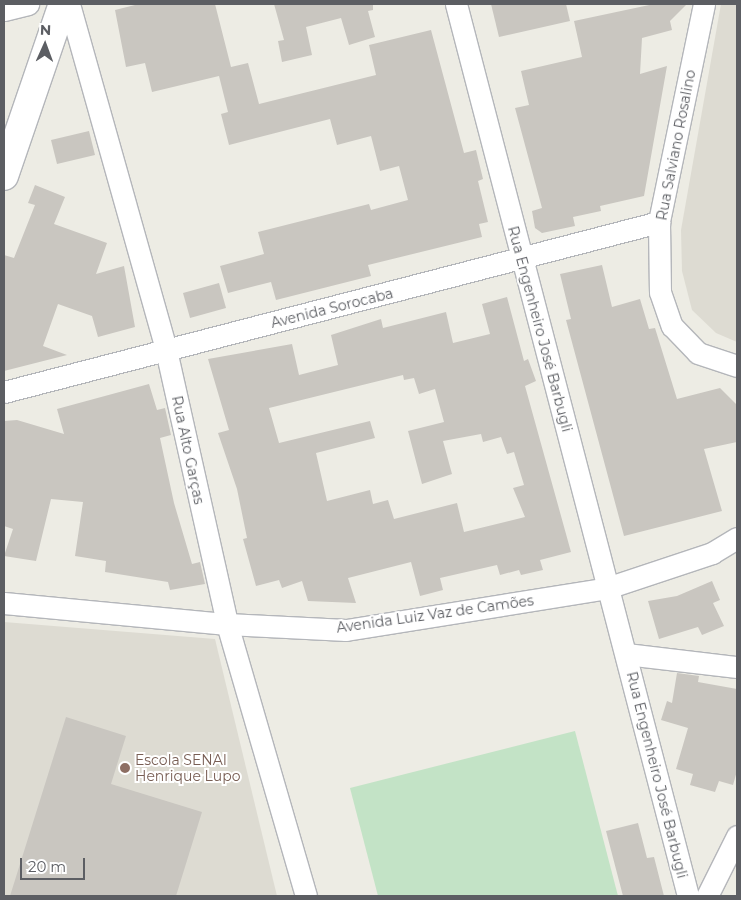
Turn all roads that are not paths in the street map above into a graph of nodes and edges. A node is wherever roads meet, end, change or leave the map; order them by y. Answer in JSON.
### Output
{"nodes":[{"id":1,"x":28,"y":4,"type":"edge"},
{"id":2,"x":63,"y":4,"type":"edge"},
{"id":3,"x":70,"y":4,"type":"edge"},
{"id":4,"x":456,"y":4,"type":"edge"},
{"id":5,"x":704,"y":4,"type":"edge"},
{"id":6,"x":4,"y":10,"type":"edge"},
{"id":7,"x":4,"y":176,"type":"edge"},
{"id":8,"x":659,"y":222,"type":"junction"},
{"id":9,"x":521,"y":259,"type":"junction"},
{"id":10,"x":166,"y":350,"type":"junction"},
{"id":11,"x":737,"y":366,"type":"edge"},
{"id":12,"x":4,"y":392,"type":"edge"},
{"id":13,"x":737,"y":538,"type":"edge"},
{"id":14,"x":607,"y":588,"type":"junction"},
{"id":15,"x":4,"y":603,"type":"edge"},
{"id":16,"x":227,"y":624,"type":"junction"},
{"id":17,"x":626,"y":654,"type":"junction"},
{"id":18,"x":737,"y":667,"type":"edge"},
{"id":19,"x":737,"y":836,"type":"edge"},
{"id":20,"x":306,"y":896,"type":"edge"},
{"id":21,"x":688,"y":896,"type":"edge"},
{"id":22,"x":707,"y":896,"type":"edge"}],
"edges":[{"from":1,"to":6,"type":"street"},
{"from":2,"to":7,"type":"main road"},
{"from":3,"to":10,"type":"street","name":"Rua Alto Garças"},
{"from":4,"to":9,"type":"street","name":"Rua Engenheiro José Barbugli"},
{"from":5,"to":8,"type":"street","name":"Rua Salviano Rosalino"},
{"from":8,"to":9,"type":"street","name":"Avenida Sorocaba"},
{"from":8,"to":11,"type":"street","name":"Rua Salviano Rosalino"},
{"from":9,"to":10,"type":"street","name":"Avenida Sorocaba"},
{"from":9,"to":14,"type":"street","name":"Rua Engenheiro José Barbugli"},
{"from":10,"to":12,"type":"street","name":"Avenida Sorocaba"},
{"from":10,"to":16,"type":"street","name":"Rua Alto Garças"},
{"from":13,"to":14,"type":"street","name":"Avenida Luiz Vaz de Camões"},
{"from":14,"to":16,"type":"street","name":"Avenida Luiz Vaz de Camões"},
{"from":14,"to":17,"type":"street","name":"Rua Engenheiro José Barbugli"},
{"from":15,"to":16,"type":"street","name":"Avenida Luiz Vaz de Camões"},
{"from":16,"to":20,"type":"street","name":"Rua Alto Garças"},
{"from":17,"to":18,"type":"street","name":"Rua Engenheiro José Barbugli"},
{"from":17,"to":21,"type":"street","name":"Rua Engenheiro José Barbugli"},
{"from":19,"to":22,"type":"street"}]}
